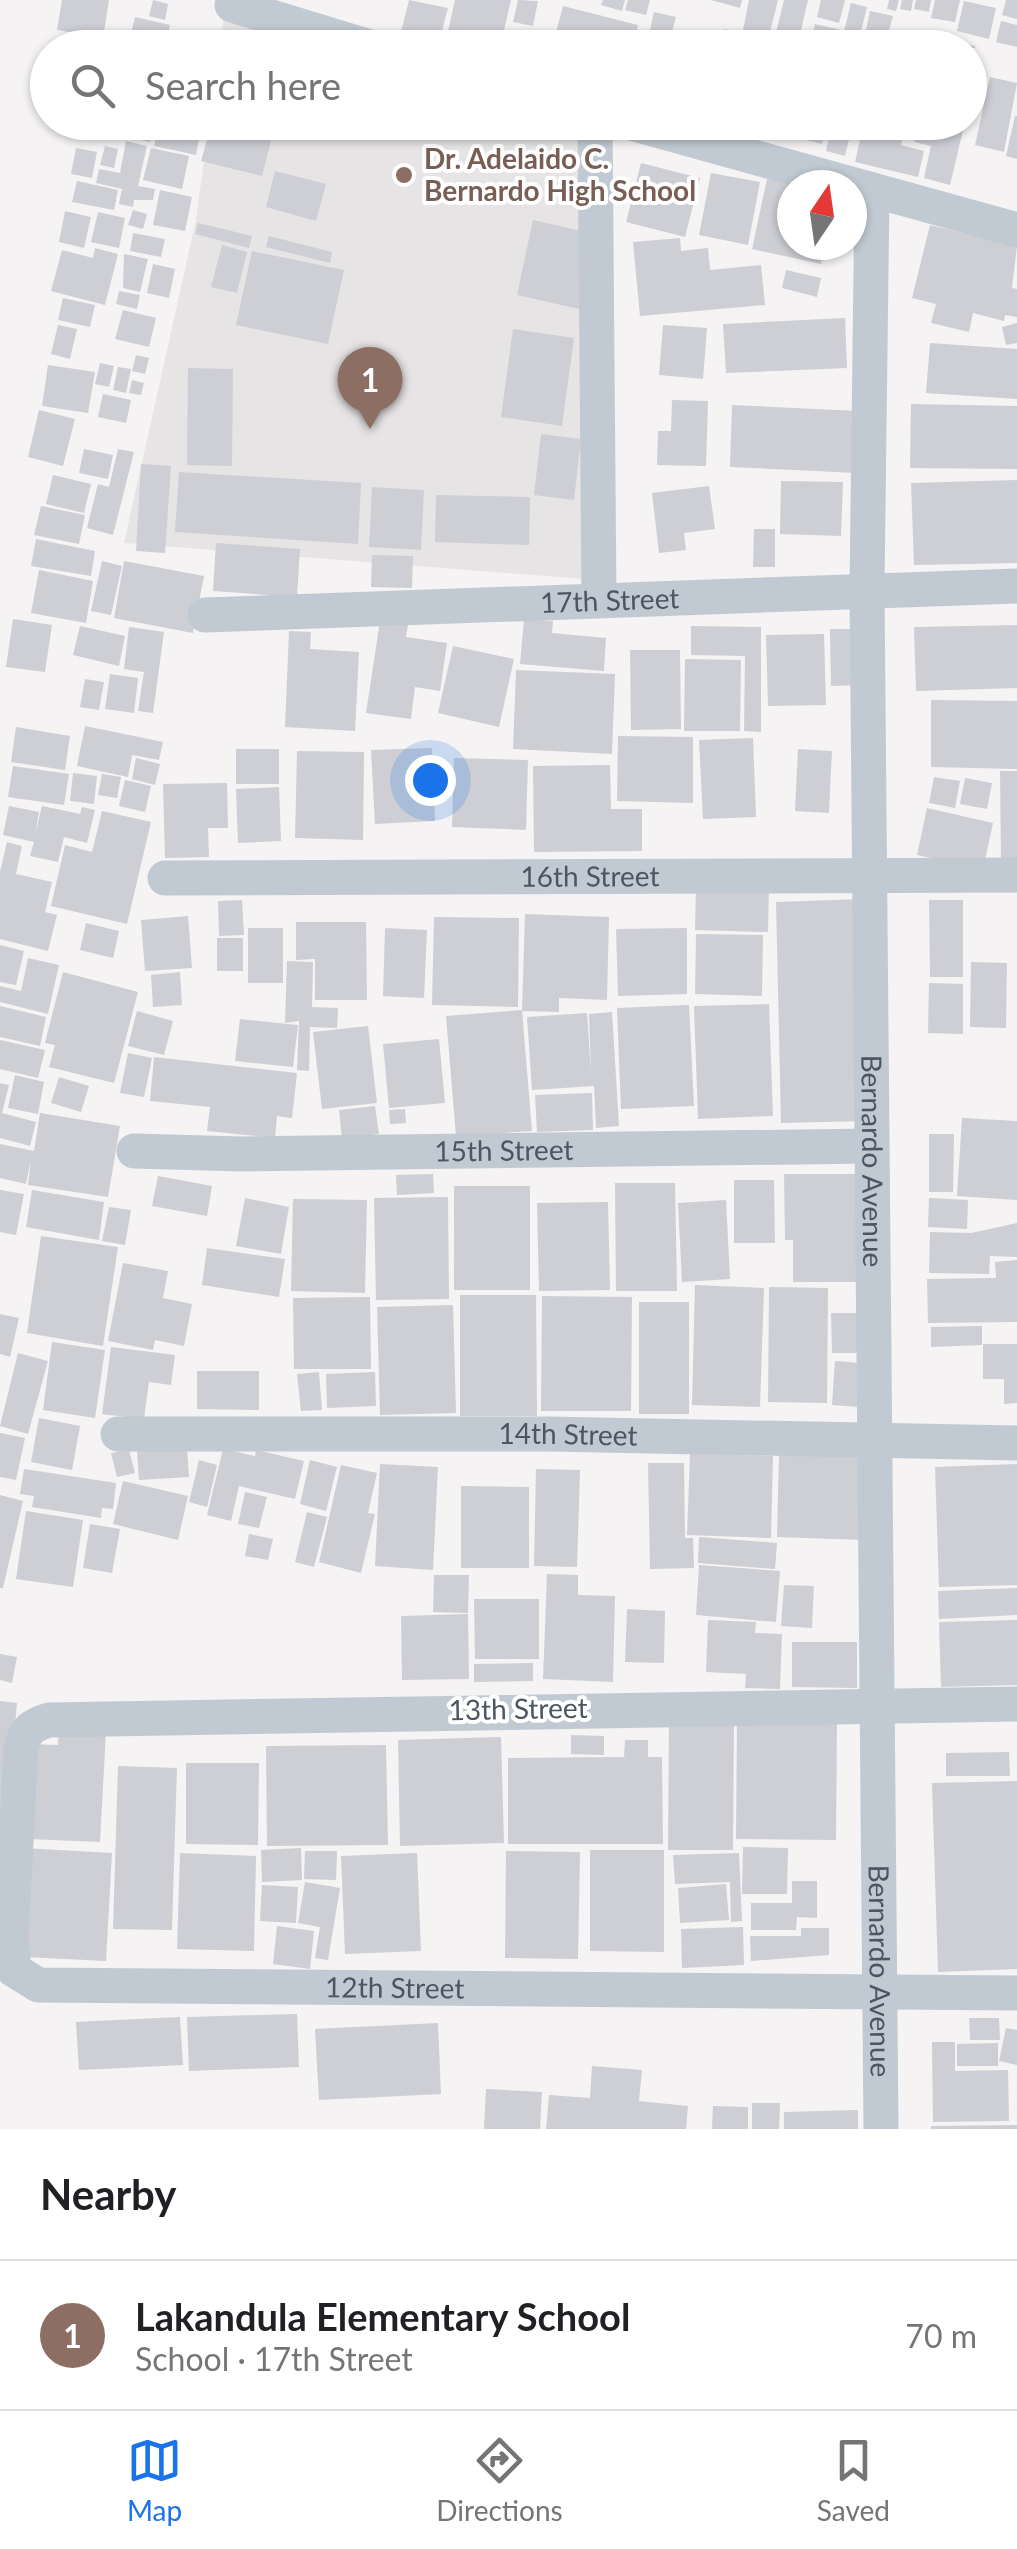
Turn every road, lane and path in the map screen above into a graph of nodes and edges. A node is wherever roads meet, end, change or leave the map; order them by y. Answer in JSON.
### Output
{"nodes":[{"id":1,"x":232,"y":6,"type":"dead end"},
{"id":2,"x":313,"y":30,"type":"edge"},
{"id":3,"x":596,"y":140,"type":"edge"},
{"id":4,"x":692,"y":140,"type":"edge"},
{"id":5,"x":872,"y":190,"type":"junction"},
{"id":6,"x":1017,"y":230,"type":"edge"},
{"id":7,"x":1017,"y":586,"type":"edge"},
{"id":8,"x":867,"y":588,"type":"junction"},
{"id":9,"x":599,"y":600,"type":"junction"},
{"id":10,"x":205,"y":615,"type":"dead end"},
{"id":11,"x":873,"y":875,"type":"junction"},
{"id":12,"x":1017,"y":875,"type":"edge"},
{"id":13,"x":165,"y":878,"type":"dead end"},
{"id":14,"x":872,"y":1146,"type":"junction"},
{"id":15,"x":134,"y":1151,"type":"dead end"},
{"id":16,"x":118,"y":1434,"type":"dead end"},
{"id":17,"x":876,"y":1443,"type":"junction"},
{"id":18,"x":1017,"y":1443,"type":"edge"},
{"id":19,"x":877,"y":1704,"type":"junction"},
{"id":20,"x":1017,"y":1704,"type":"edge"},
{"id":21,"x":24,"y":1734,"type":"joint"},
{"id":22,"x":1017,"y":1993,"type":"edge"},
{"id":23,"x":882,"y":1994,"type":"junction"},
{"id":24,"x":881,"y":2129,"type":"edge"}],
"edges":[{"from":1,"to":2,"type":"street"},
{"from":3,"to":9,"type":"street"},
{"from":4,"to":5,"type":"street"},
{"from":5,"to":6,"type":"street"},
{"from":5,"to":8,"type":"street","name":"Bernardo Avenue"},
{"from":7,"to":8,"type":"street","name":"17th Street"},
{"from":8,"to":9,"type":"street","name":"17th Street"},
{"from":8,"to":11,"type":"street","name":"Bernardo Avenue"},
{"from":9,"to":10,"type":"street","name":"17th Street"},
{"from":11,"to":12,"type":"street","name":"16th Street"},
{"from":11,"to":13,"type":"street","name":"16th Street"},
{"from":11,"to":14,"type":"street","name":"Bernardo Avenue"},
{"from":14,"to":15,"type":"street","name":"15th Street"},
{"from":14,"to":17,"type":"street","name":"Bernardo Avenue"},
{"from":16,"to":17,"type":"street","name":"14th Street"},
{"from":17,"to":18,"type":"street","name":"14th Street"},
{"from":17,"to":19,"type":"street","name":"Bernardo Avenue"},
{"from":19,"to":20,"type":"street","name":"13th Street"},
{"from":19,"to":21,"type":"street","name":"13th Street"},
{"from":19,"to":23,"type":"street","name":"Bernardo Avenue"},
{"from":21,"to":23,"type":"street","name":"12th Street"},
{"from":22,"to":23,"type":"street","name":"12th Street"},
{"from":23,"to":24,"type":"street","name":"Bernardo Avenue"}]}
